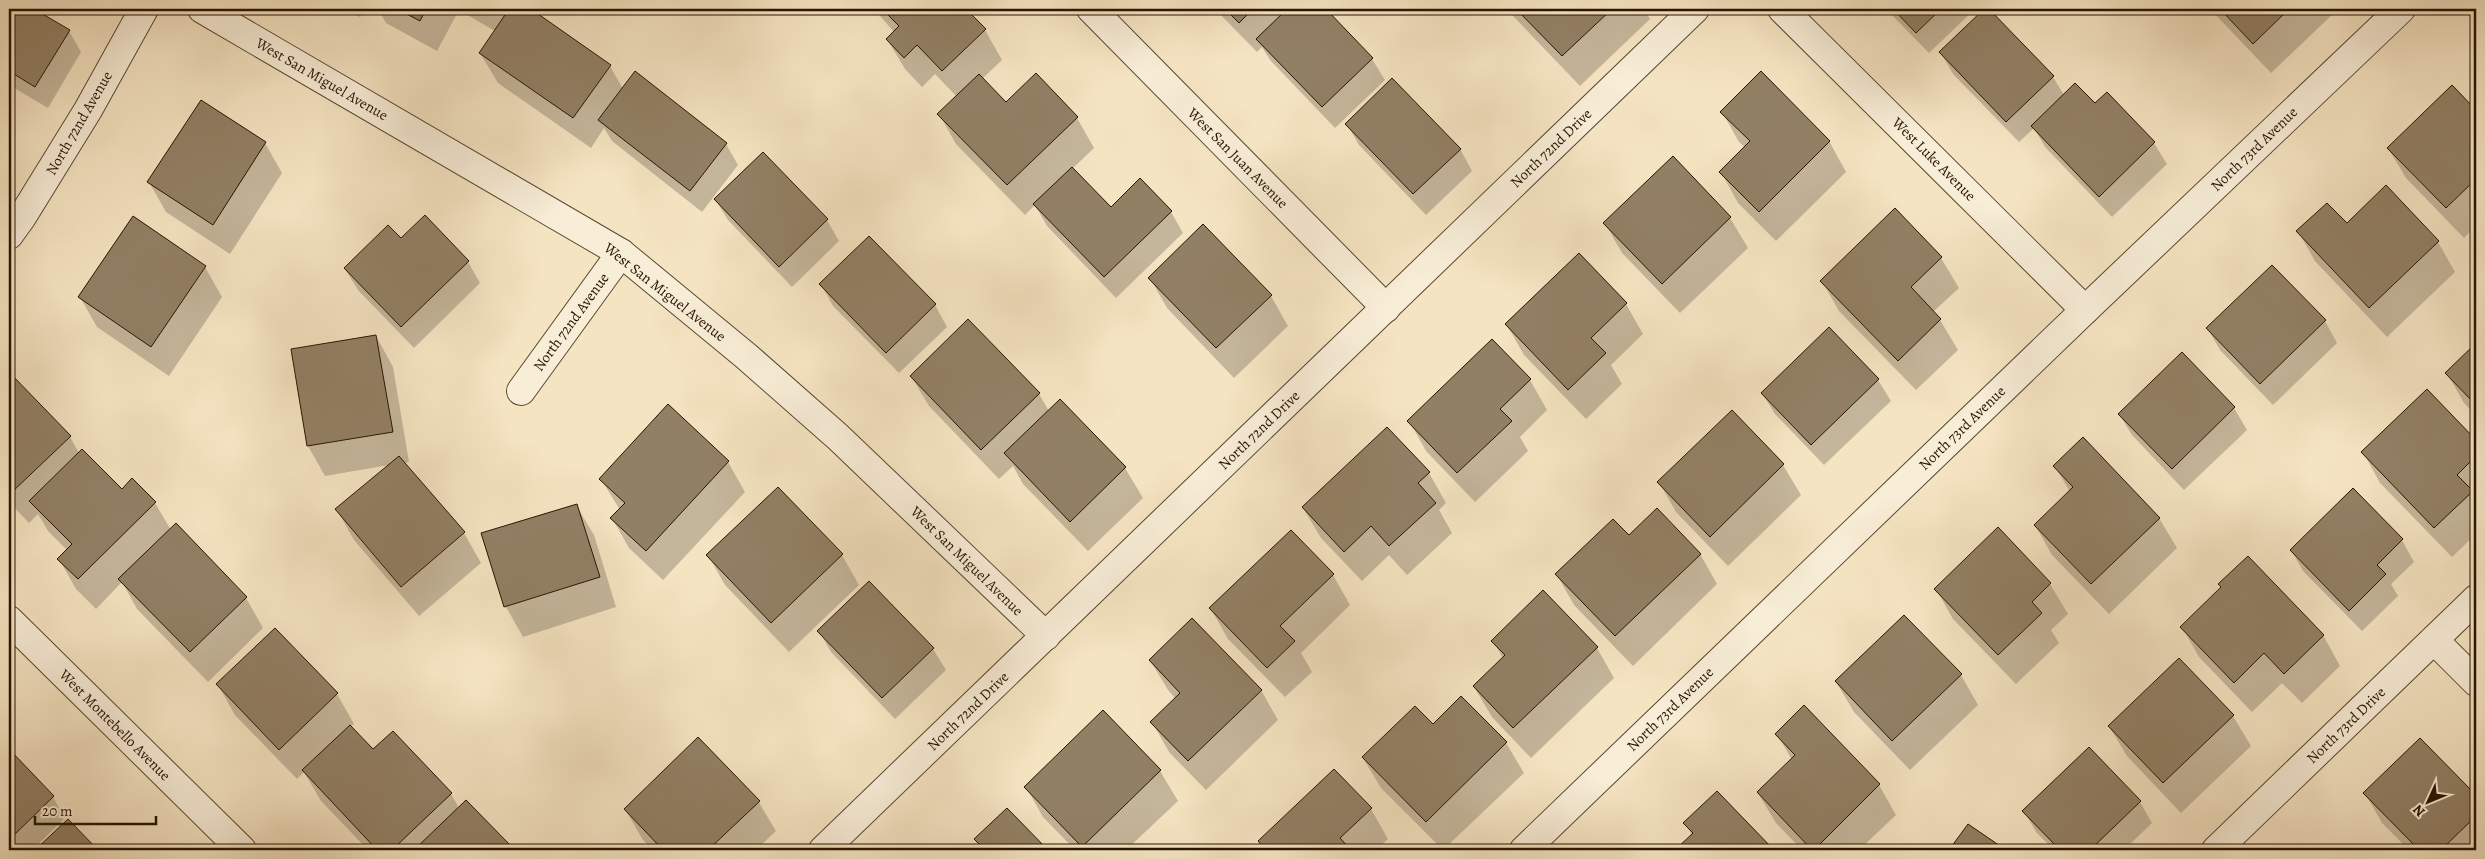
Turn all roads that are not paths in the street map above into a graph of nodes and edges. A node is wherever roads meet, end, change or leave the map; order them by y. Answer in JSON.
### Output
{"nodes":[{"id":1,"x":144,"y":9,"type":"edge"},
{"id":2,"x":202,"y":9,"type":"edge"},
{"id":3,"x":1091,"y":9,"type":"edge"},
{"id":4,"x":1695,"y":9,"type":"edge"},
{"id":5,"x":1782,"y":9,"type":"edge"},
{"id":6,"x":2401,"y":9,"type":"edge"},
{"id":7,"x":9,"y":235,"type":"edge"},
{"id":8,"x":621,"y":253,"type":"junction"},
{"id":9,"x":1386,"y":308,"type":"junction"},
{"id":10,"x":2085,"y":310,"type":"junction"},
{"id":11,"x":521,"y":391,"type":"dead end"},
{"id":12,"x":2476,"y":599,"type":"edge"},
{"id":13,"x":9,"y":620,"type":"edge"},
{"id":14,"x":1046,"y":636,"type":"junction"},
{"id":15,"x":2434,"y":640,"type":"junction"},
{"id":16,"x":2476,"y":682,"type":"edge"},
{"id":17,"x":242,"y":850,"type":"edge"},
{"id":18,"x":823,"y":850,"type":"edge"},
{"id":19,"x":1524,"y":850,"type":"edge"},
{"id":20,"x":2216,"y":850,"type":"edge"}],
"edges":[{"from":1,"to":7,"type":"street","name":"North 72nd Avenue"},
{"from":2,"to":8,"type":"street","name":"West San Miguel Avenue"},
{"from":3,"to":9,"type":"street","name":"West San Juan Avenue"},
{"from":4,"to":9,"type":"street","name":"North 72nd Drive"},
{"from":5,"to":10,"type":"street","name":"West Luke Avenue"},
{"from":6,"to":10,"type":"street","name":"North 73rd Avenue"},
{"from":8,"to":11,"type":"street","name":"North 72nd Avenue"},
{"from":8,"to":14,"type":"street","name":"West San Miguel Avenue"},
{"from":9,"to":14,"type":"street","name":"North 72nd Drive"},
{"from":10,"to":19,"type":"street","name":"North 73rd Avenue"},
{"from":12,"to":15,"type":"street","name":"North 73rd Drive"},
{"from":13,"to":17,"type":"street","name":"West Montebello Avenue"},
{"from":14,"to":18,"type":"street","name":"North 72nd Drive"},
{"from":15,"to":16,"type":"street"},
{"from":15,"to":20,"type":"street","name":"North 73rd Drive"}]}
